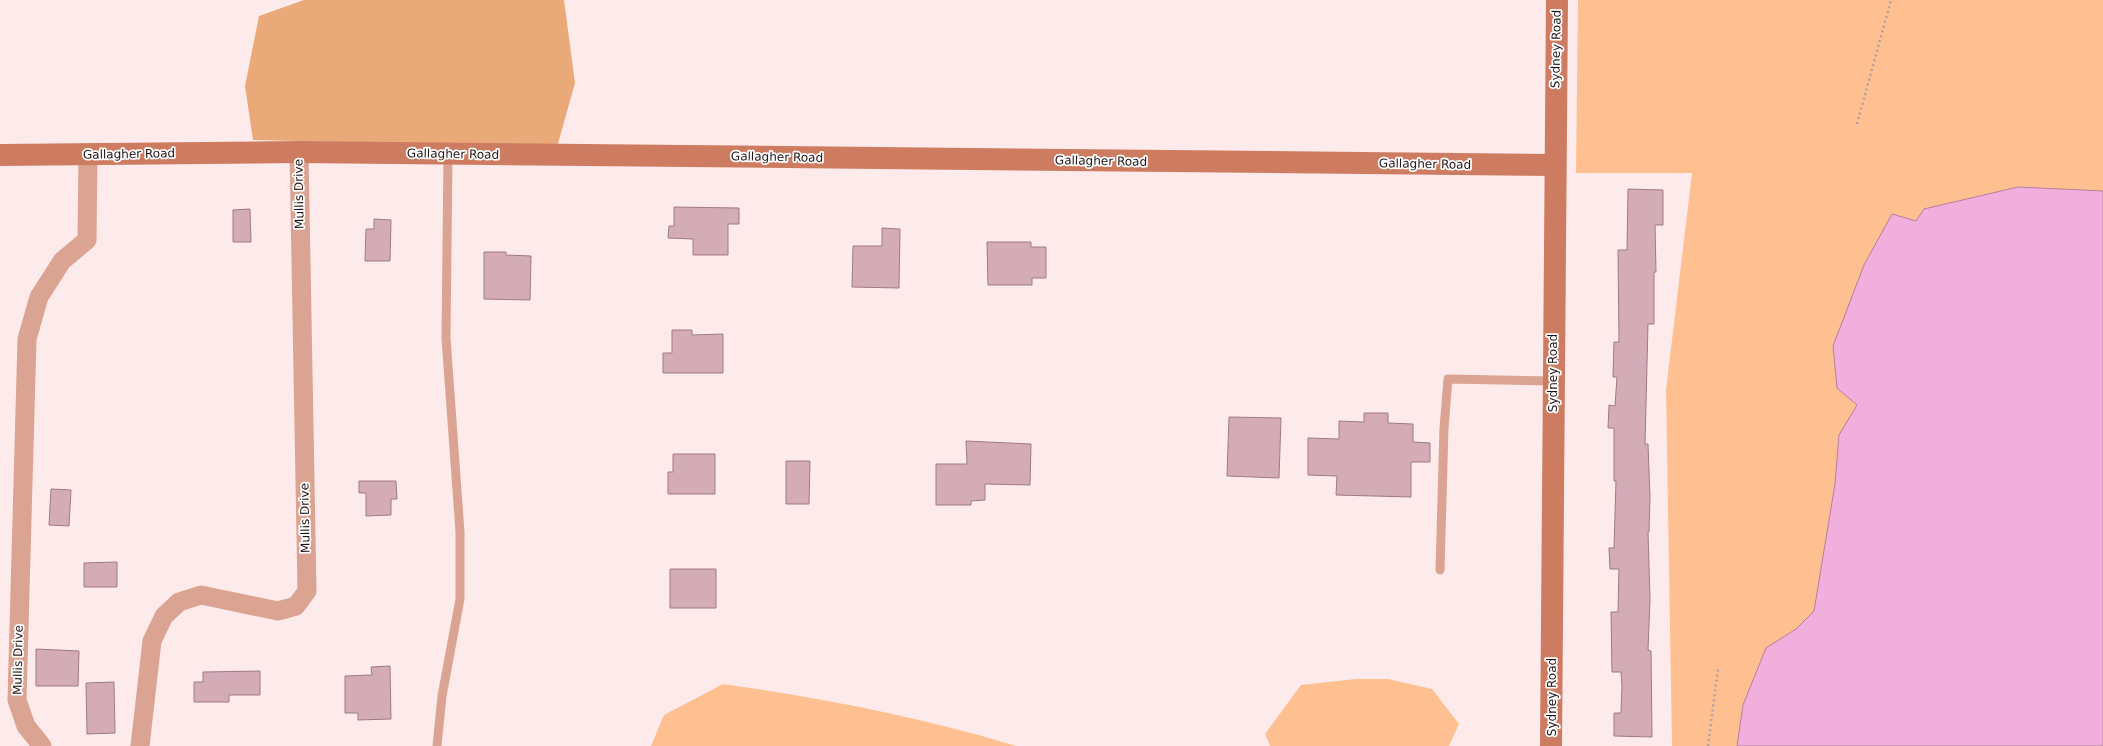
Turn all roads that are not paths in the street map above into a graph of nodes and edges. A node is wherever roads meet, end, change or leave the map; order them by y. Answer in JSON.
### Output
{"nodes":[{"id":1,"x":1557,"y":0,"type":"edge"},
{"id":2,"x":299,"y":152,"type":"junction"},
{"id":3,"x":88,"y":154,"type":"junction"},
{"id":4,"x":448,"y":154,"type":"junction"},
{"id":5,"x":0,"y":155,"type":"edge"},
{"id":6,"x":1554,"y":166,"type":"junction"},
{"id":7,"x":1553,"y":381,"type":"junction"},
{"id":8,"x":1440,"y":570,"type":"dead end"},
{"id":9,"x":42,"y":746,"type":"edge"},
{"id":10,"x":140,"y":746,"type":"edge"},
{"id":11,"x":437,"y":746,"type":"edge"},
{"id":12,"x":1551,"y":746,"type":"edge"}],
"edges":[{"from":1,"to":6,"type":"street","name":"Sydney Road"},
{"from":2,"to":3,"type":"street","name":"Gallagher Road"},
{"from":2,"to":4,"type":"street","name":"Gallagher Road"},
{"from":2,"to":10,"type":"street","name":"Mullis Drive"},
{"from":3,"to":5,"type":"street","name":"Gallagher Road"},
{"from":3,"to":9,"type":"street","name":"Mullis Drive"},
{"from":4,"to":6,"type":"street","name":"Gallagher Road"},
{"from":4,"to":11,"type":"lane"},
{"from":6,"to":7,"type":"street","name":"Sydney Road"},
{"from":7,"to":8,"type":"lane"},
{"from":7,"to":12,"type":"street","name":"Sydney Road"}]}
